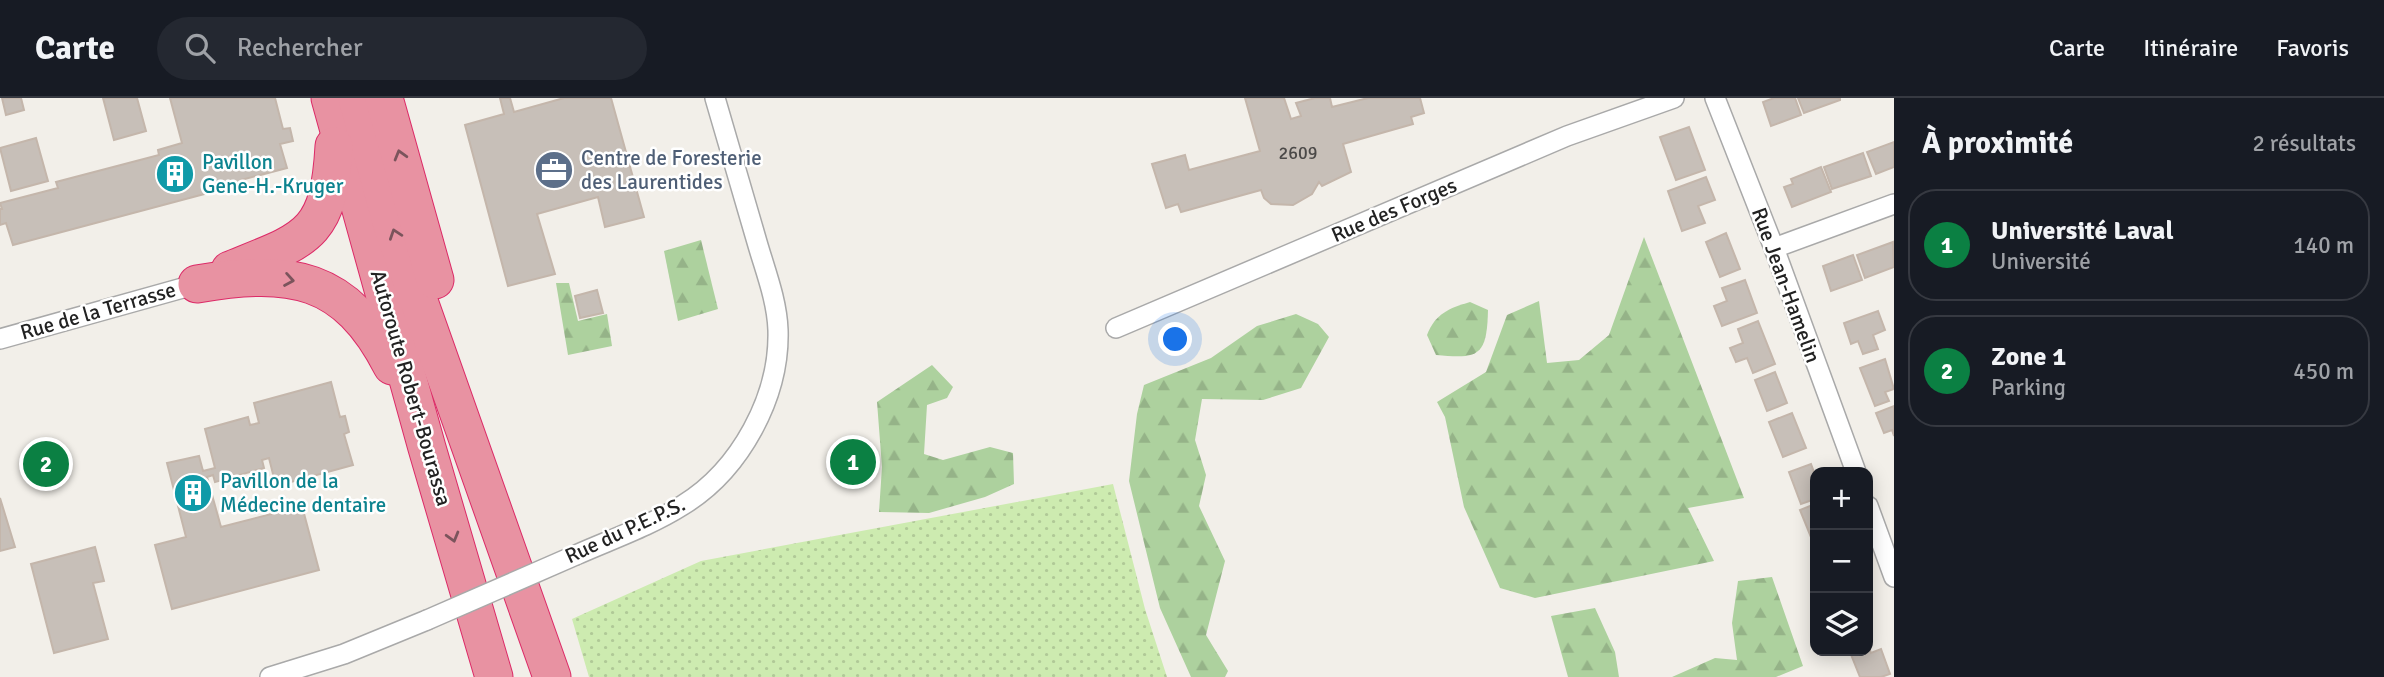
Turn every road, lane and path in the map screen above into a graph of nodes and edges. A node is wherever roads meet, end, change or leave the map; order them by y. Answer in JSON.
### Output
{"nodes":[{"id":1,"x":384,"y":98,"type":"edge"},
{"id":2,"x":715,"y":98,"type":"edge"},
{"id":3,"x":1674,"y":98,"type":"edge"},
{"id":4,"x":1715,"y":98,"type":"edge"},
{"id":5,"x":340,"y":104,"type":"edge"},
{"id":6,"x":1894,"y":204,"type":"edge"},
{"id":7,"x":1774,"y":248,"type":"junction"},
{"id":8,"x":197,"y":284,"type":"junction"},
{"id":9,"x":1116,"y":328,"type":"dead end"},
{"id":10,"x":0,"y":339,"type":"edge"},
{"id":11,"x":427,"y":448,"type":"junction"},
{"id":12,"x":1854,"y":467,"type":"edge"},
{"id":13,"x":492,"y":505,"type":"junction"},
{"id":14,"x":1873,"y":520,"type":"edge"},
{"id":15,"x":1894,"y":578,"type":"edge"},
{"id":16,"x":492,"y":671,"type":"edge"},
{"id":17,"x":270,"y":677,"type":"edge"},
{"id":18,"x":539,"y":677,"type":"edge"},
{"id":19,"x":552,"y":677,"type":"edge"}],
"edges":[{"from":13,"to":1,"type":"highway","one_way":true},
{"from":2,"to":17,"type":"street","name":"Rue du P.E.P.S.","bridge":true},
{"from":3,"to":9,"type":"street","name":"Rue des Forges"},
{"from":4,"to":7,"type":"street","name":"Rue Jean-Hamelin"},
{"from":5,"to":8,"type":"highway"},
{"from":5,"to":11,"type":"highway","name":"Autoroute Robert-Bourassa"},
{"from":13,"to":5,"type":"highway","one_way":true},
{"from":6,"to":7,"type":"street"},
{"from":7,"to":12,"type":"street","name":"Rue Jean-Hamelin"},
{"from":8,"to":10,"type":"street","name":"Rue de la Terrasse"},
{"from":8,"to":11,"type":"highway","one_way":true},
{"from":11,"to":16,"type":"highway","name":"Autoroute Robert-Bourassa","one_way":true},
{"from":13,"to":18,"type":"highway"},
{"from":13,"to":19,"type":"highway"},
{"from":14,"to":15,"type":"street"}]}
